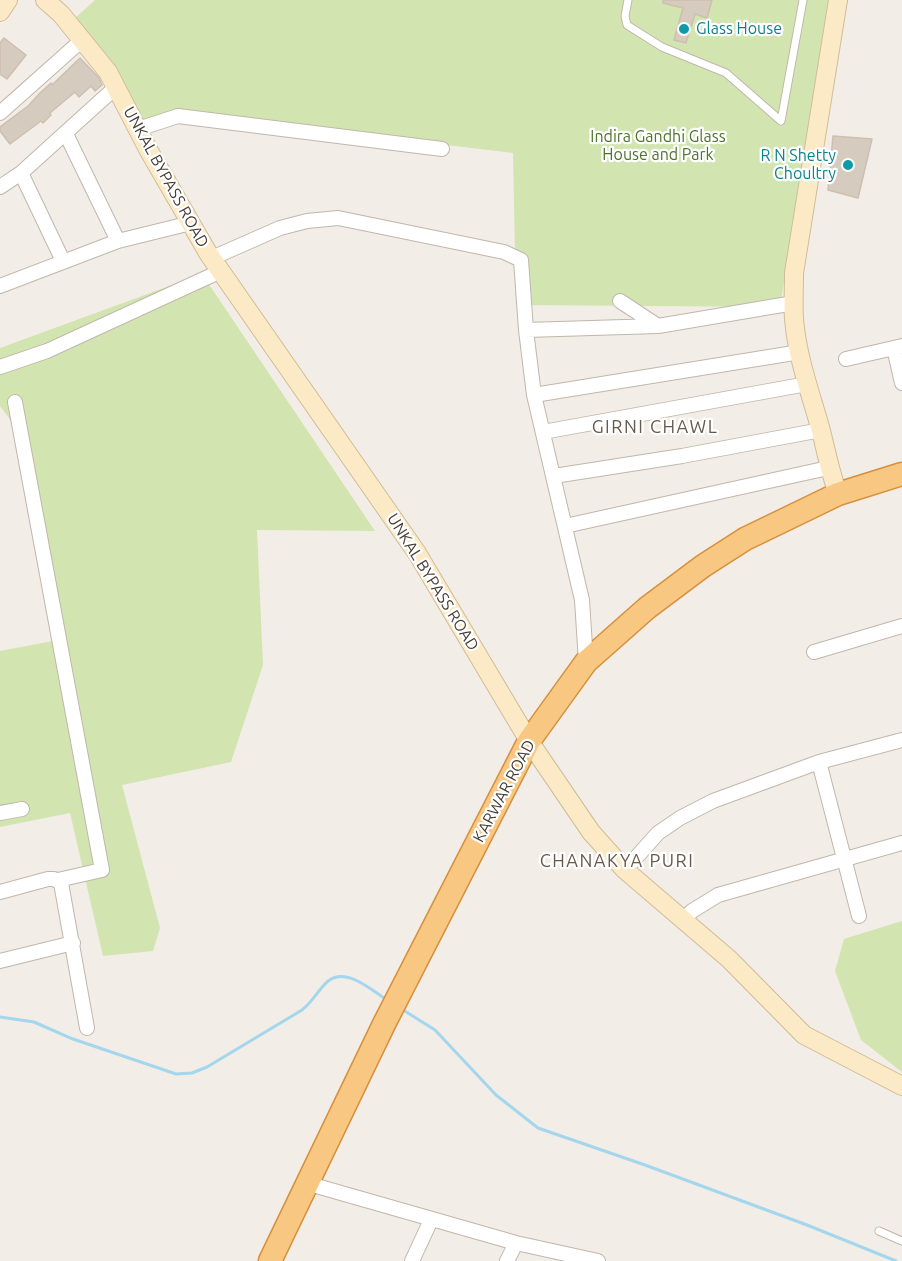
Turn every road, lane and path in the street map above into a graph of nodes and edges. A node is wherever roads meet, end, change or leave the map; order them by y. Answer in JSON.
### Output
{"nodes":[{"id":1,"x":8,"y":0,"type":"edge"},
{"id":2,"x":45,"y":0,"type":"edge"},
{"id":3,"x":628,"y":0,"type":"edge"},
{"id":4,"x":803,"y":0,"type":"edge"},
{"id":5,"x":838,"y":0,"type":"edge"},
{"id":6,"x":0,"y":12,"type":"edge"},
{"id":7,"x":82,"y":40,"type":"junction"},
{"id":8,"x":116,"y":87,"type":"junction"},
{"id":9,"x":0,"y":113,"type":"edge"},
{"id":10,"x":138,"y":129,"type":"junction"},
{"id":11,"x":66,"y":134,"type":"junction"},
{"id":12,"x":442,"y":149,"type":"dead end"},
{"id":13,"x":21,"y":173,"type":"junction"},
{"id":14,"x":0,"y":187,"type":"edge"},
{"id":15,"x":191,"y":223,"type":"junction"},
{"id":16,"x":118,"y":241,"type":"junction"},
{"id":17,"x":63,"y":261,"type":"junction"},
{"id":18,"x":217,"y":265,"type":"junction"},
{"id":19,"x":1,"y":284,"type":"edge"},
{"id":20,"x":620,"y":301,"type":"dead end"},
{"id":21,"x":794,"y":303,"type":"junction"},
{"id":22,"x":658,"y":326,"type":"junction"},
{"id":23,"x":526,"y":330,"type":"junction"},
{"id":24,"x":898,"y":347,"type":"edge"},
{"id":25,"x":800,"y":352,"type":"junction"},
{"id":26,"x":846,"y":359,"type":"dead end"},
{"id":27,"x":0,"y":367,"type":"edge"},
{"id":28,"x":902,"y":383,"type":"edge"},
{"id":29,"x":807,"y":384,"type":"junction"},
{"id":30,"x":534,"y":396,"type":"junction"},
{"id":31,"x":15,"y":402,"type":"dead end"},
{"id":32,"x":821,"y":430,"type":"junction"},
{"id":33,"x":543,"y":432,"type":"junction"},
{"id":34,"x":828,"y":468,"type":"junction"},
{"id":35,"x":902,"y":474,"type":"edge"},
{"id":36,"x":554,"y":476,"type":"junction"},
{"id":37,"x":838,"y":494,"type":"junction"},
{"id":38,"x":565,"y":526,"type":"junction"},
{"id":39,"x":902,"y":626,"type":"edge"},
{"id":40,"x":814,"y":652,"type":"dead end"},
{"id":41,"x":586,"y":662,"type":"junction"},
{"id":42,"x":902,"y":740,"type":"edge"},
{"id":43,"x":530,"y":741,"type":"junction"},
{"id":44,"x":819,"y":762,"type":"junction"},
{"id":45,"x":21,"y":809,"type":"dead end"},
{"id":46,"x":0,"y":813,"type":"edge"},
{"id":47,"x":902,"y":843,"type":"edge"},
{"id":48,"x":845,"y":858,"type":"junction"},
{"id":49,"x":625,"y":870,"type":"junction"},
{"id":50,"x":58,"y":880,"type":"junction"},
{"id":51,"x":0,"y":892,"type":"edge"},
{"id":52,"x":859,"y":916,"type":"dead end"},
{"id":53,"x":683,"y":920,"type":"junction"},
{"id":54,"x":73,"y":943,"type":"junction"},
{"id":55,"x":0,"y":960,"type":"edge"},
{"id":56,"x":87,"y":1029,"type":"dead end"},
{"id":57,"x":902,"y":1086,"type":"edge"},
{"id":58,"x":306,"y":1183,"type":"junction"},
{"id":59,"x":431,"y":1220,"type":"junction"},
{"id":60,"x":879,"y":1231,"type":"dead end"},
{"id":61,"x":902,"y":1241,"type":"edge"},
{"id":62,"x":516,"y":1243,"type":"junction"},
{"id":63,"x":270,"y":1261,"type":"edge"},
{"id":64,"x":412,"y":1261,"type":"edge"},
{"id":65,"x":507,"y":1261,"type":"edge"},
{"id":66,"x":595,"y":1261,"type":"edge"}],
"edges":[{"from":1,"to":6,"type":"main road"},
{"from":2,"to":7,"type":"main road","name":"UNKAL BYPASS ROAD"},
{"from":3,"to":4,"type":"lane"},
{"from":5,"to":21,"type":"main road"},
{"from":7,"to":8,"type":"main road","name":"UNKAL BYPASS ROAD"},
{"from":7,"to":9,"type":"street"},
{"from":8,"to":10,"type":"main road","name":"UNKAL BYPASS ROAD"},
{"from":8,"to":11,"type":"street"},
{"from":10,"to":12,"type":"street"},
{"from":10,"to":15,"type":"main road","name":"UNKAL BYPASS ROAD"},
{"from":11,"to":13,"type":"street"},
{"from":11,"to":16,"type":"street"},
{"from":13,"to":14,"type":"street"},
{"from":13,"to":17,"type":"street"},
{"from":15,"to":16,"type":"street"},
{"from":15,"to":18,"type":"main road","name":"UNKAL BYPASS ROAD"},
{"from":16,"to":17,"type":"street"},
{"from":17,"to":19,"type":"street"},
{"from":18,"to":23,"type":"street"},
{"from":18,"to":27,"type":"street"},
{"from":18,"to":43,"type":"main road","name":"UNKAL BYPASS ROAD"},
{"from":20,"to":22,"type":"street"},
{"from":21,"to":22,"type":"street"},
{"from":21,"to":25,"type":"main road"},
{"from":22,"to":23,"type":"street"},
{"from":23,"to":30,"type":"street"},
{"from":24,"to":26,"type":"street"},
{"from":24,"to":28,"type":"street"},
{"from":25,"to":29,"type":"main road"},
{"from":25,"to":30,"type":"street"},
{"from":29,"to":32,"type":"main road"},
{"from":29,"to":33,"type":"street"},
{"from":30,"to":33,"type":"street"},
{"from":31,"to":50,"type":"street"},
{"from":32,"to":34,"type":"main road"},
{"from":32,"to":36,"type":"street"},
{"from":33,"to":36,"type":"street"},
{"from":34,"to":37,"type":"main road"},
{"from":34,"to":38,"type":"street"},
{"from":35,"to":37,"type":"highway","name":"KARWAR ROAD"},
{"from":36,"to":38,"type":"street"},
{"from":37,"to":41,"type":"highway","name":"KARWAR ROAD"},
{"from":38,"to":41,"type":"street"},
{"from":39,"to":40,"type":"street"},
{"from":41,"to":43,"type":"highway","name":"KARWAR ROAD"},
{"from":42,"to":44,"type":"street"},
{"from":43,"to":49,"type":"main road","name":"UNKAL BYPASS ROAD"},
{"from":43,"to":58,"type":"highway","name":"KARWAR ROAD"},
{"from":44,"to":48,"type":"street"},
{"from":44,"to":49,"type":"street"},
{"from":45,"to":46,"type":"street"},
{"from":47,"to":48,"type":"street"},
{"from":48,"to":52,"type":"street"},
{"from":48,"to":53,"type":"street"},
{"from":49,"to":53,"type":"main road","name":"UNKAL BYPASS ROAD"},
{"from":50,"to":51,"type":"street"},
{"from":50,"to":54,"type":"street"},
{"from":53,"to":57,"type":"main road","name":"UNKAL BYPASS ROAD"},
{"from":54,"to":55,"type":"street"},
{"from":54,"to":56,"type":"street"},
{"from":58,"to":59,"type":"street"},
{"from":58,"to":63,"type":"highway","name":"KARWAR ROAD"},
{"from":59,"to":62,"type":"street"},
{"from":59,"to":64,"type":"street"},
{"from":60,"to":61,"type":"lane"},
{"from":62,"to":65,"type":"street"},
{"from":62,"to":66,"type":"street"}]}
